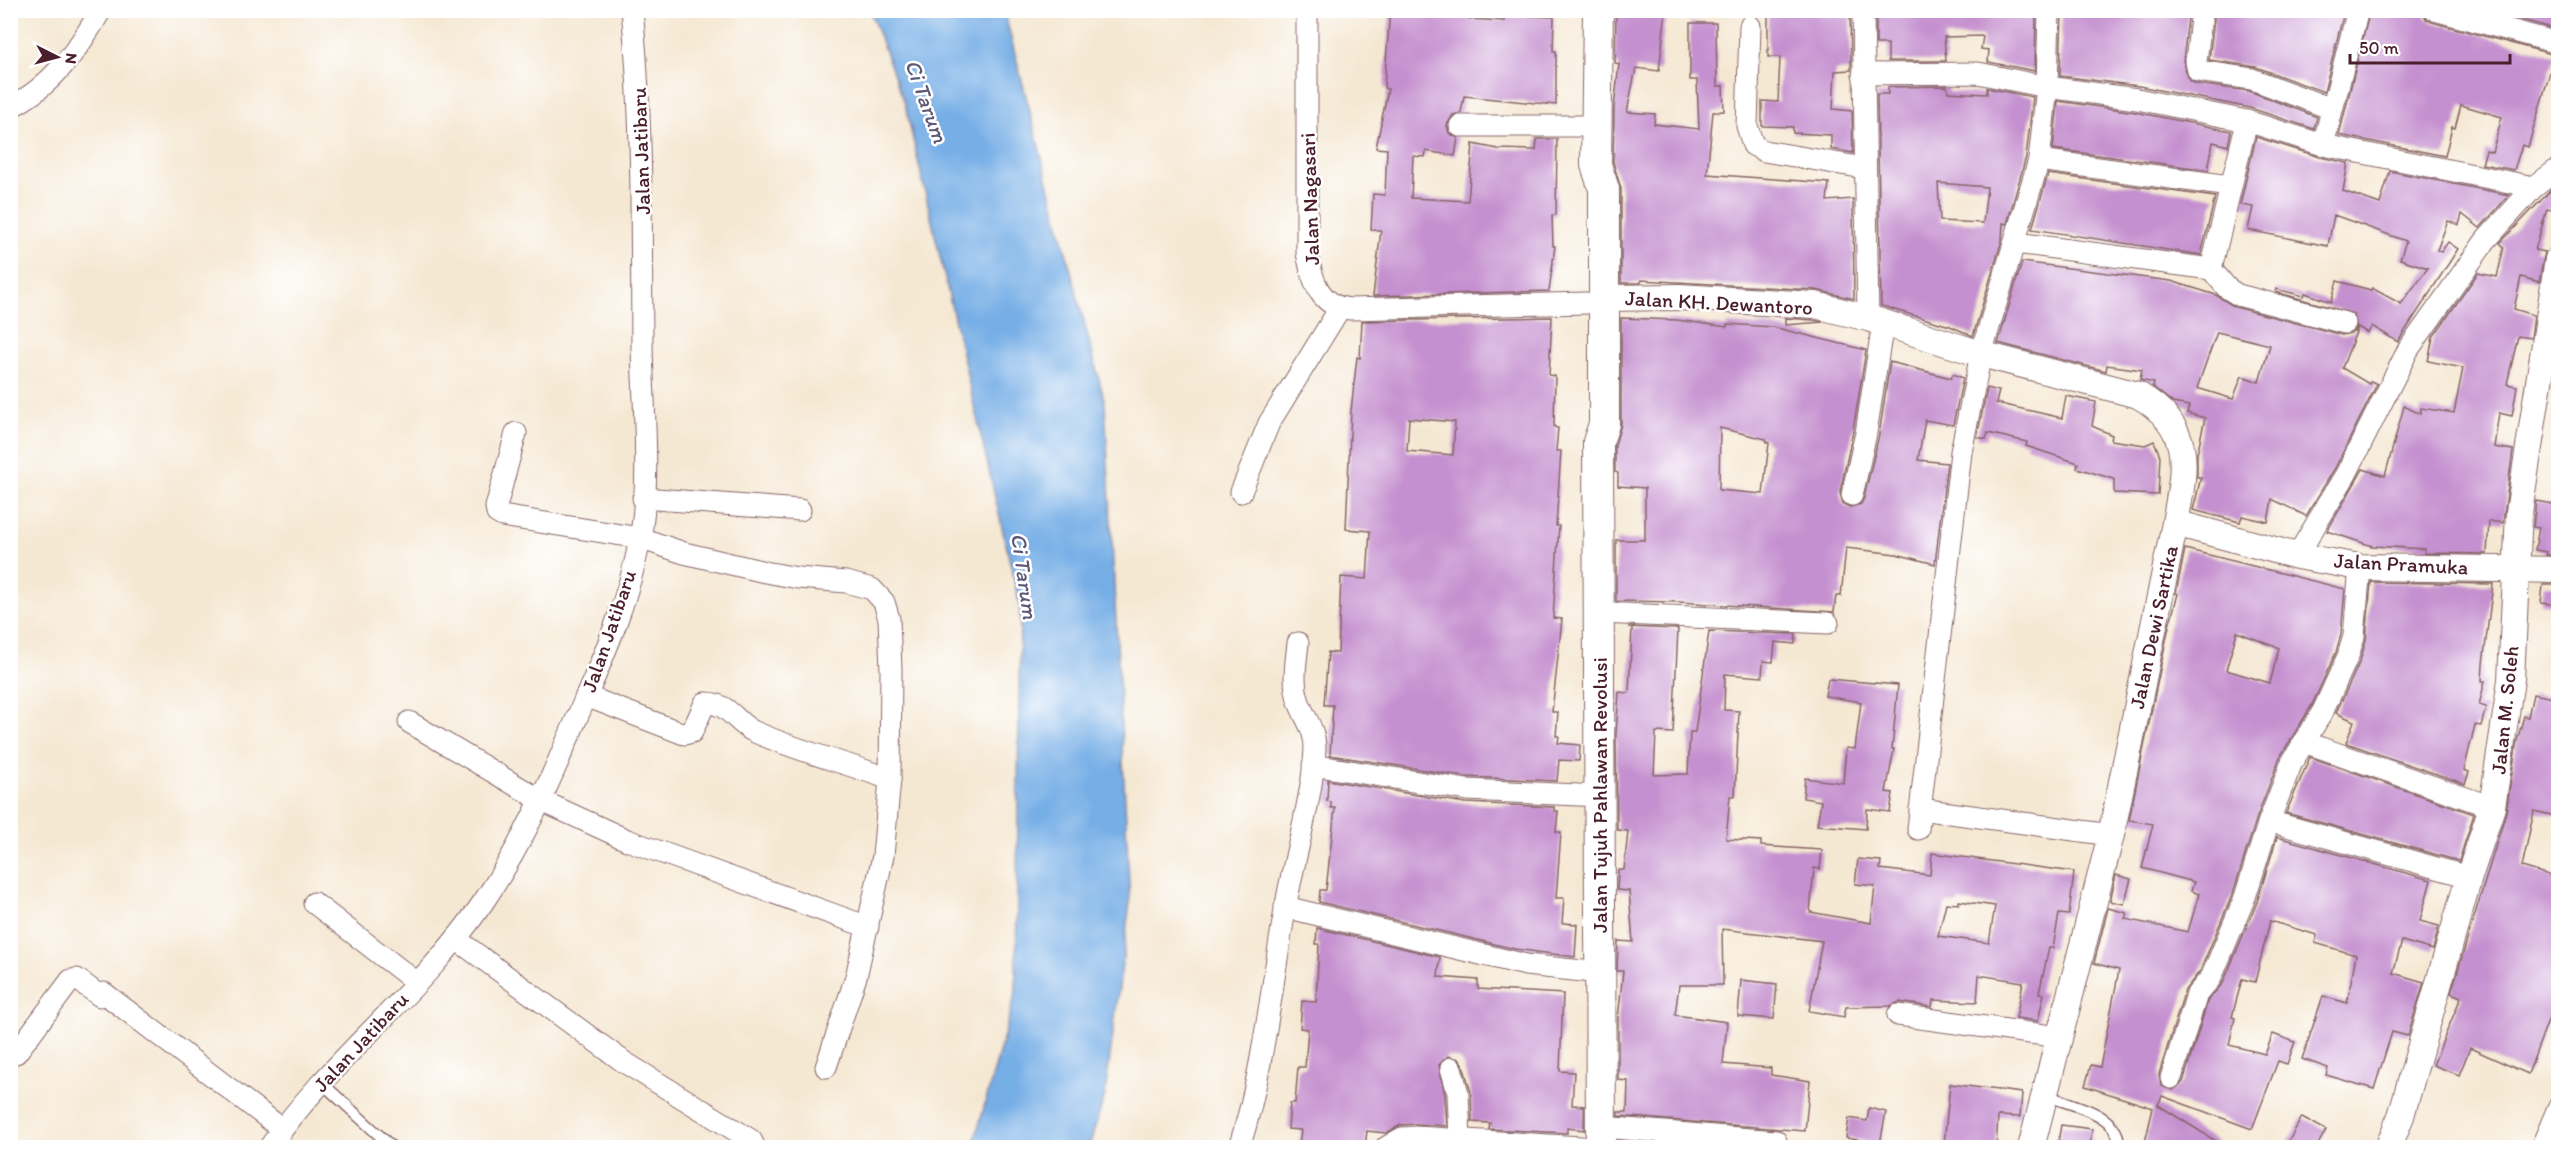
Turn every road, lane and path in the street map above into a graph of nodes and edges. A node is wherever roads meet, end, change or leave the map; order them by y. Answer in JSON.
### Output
{"nodes":[{"id":1,"x":101,"y":10,"type":"edge"},
{"id":2,"x":632,"y":10,"type":"edge"},
{"id":3,"x":1307,"y":10,"type":"edge"},
{"id":4,"x":1598,"y":10,"type":"edge"},
{"id":5,"x":1863,"y":10,"type":"edge"},
{"id":6,"x":2049,"y":10,"type":"edge"},
{"id":7,"x":2202,"y":10,"type":"edge"},
{"id":8,"x":2358,"y":10,"type":"edge"},
{"id":9,"x":2435,"y":10,"type":"edge"},
{"id":10,"x":1750,"y":26,"type":"dead end"},
{"id":11,"x":2559,"y":43,"type":"edge"},
{"id":12,"x":1863,"y":74,"type":"junction"},
{"id":13,"x":2047,"y":87,"type":"junction"},
{"id":14,"x":10,"y":107,"type":"edge"},
{"id":15,"x":2332,"y":109,"type":"junction"},
{"id":16,"x":2247,"y":121,"type":"junction"},
{"id":17,"x":1460,"y":126,"type":"dead end"},
{"id":18,"x":1595,"y":126,"type":"junction"},
{"id":19,"x":2323,"y":145,"type":"junction"},
{"id":20,"x":2039,"y":160,"type":"junction"},
{"id":21,"x":1864,"y":168,"type":"junction"},
{"id":22,"x":2559,"y":169,"type":"edge"},
{"id":23,"x":2230,"y":186,"type":"junction"},
{"id":24,"x":2534,"y":187,"type":"junction"},
{"id":25,"x":2016,"y":243,"type":"junction"},
{"id":26,"x":2559,"y":259,"type":"edge"},
{"id":27,"x":2211,"y":269,"type":"junction"},
{"id":28,"x":1596,"y":301,"type":"junction"},
{"id":29,"x":1340,"y":308,"type":"junction"},
{"id":30,"x":1876,"y":320,"type":"junction"},
{"id":31,"x":2345,"y":323,"type":"dead end"},
{"id":32,"x":1981,"y":354,"type":"junction"},
{"id":33,"x":516,"y":433,"type":"dead end"},
{"id":34,"x":1242,"y":492,"type":"dead end"},
{"id":35,"x":1852,"y":495,"type":"dead end"},
{"id":36,"x":643,"y":498,"type":"junction"},
{"id":37,"x":800,"y":510,"type":"dead end"},
{"id":38,"x":2175,"y":523,"type":"junction"},
{"id":39,"x":640,"y":538,"type":"junction"},
{"id":40,"x":2297,"y":556,"type":"junction"},
{"id":41,"x":2360,"y":567,"type":"junction"},
{"id":42,"x":2514,"y":567,"type":"junction"},
{"id":43,"x":2559,"y":570,"type":"edge"},
{"id":44,"x":1600,"y":614,"type":"junction"},
{"id":45,"x":1828,"y":623,"type":"dead end"},
{"id":46,"x":1298,"y":643,"type":"dead end"},
{"id":47,"x":586,"y":696,"type":"junction"},
{"id":48,"x":409,"y":722,"type":"dead end"},
{"id":49,"x":2304,"y":742,"type":"junction"},
{"id":50,"x":1313,"y":765,"type":"junction"},
{"id":51,"x":890,"y":779,"type":"junction"},
{"id":52,"x":1600,"y":796,"type":"junction"},
{"id":53,"x":543,"y":801,"type":"junction"},
{"id":54,"x":2492,"y":807,"type":"junction"},
{"id":55,"x":2269,"y":821,"type":"junction"},
{"id":56,"x":2111,"y":835,"type":"junction"},
{"id":57,"x":2469,"y":877,"type":"junction"},
{"id":58,"x":314,"y":903,"type":"dead end"},
{"id":59,"x":1285,"y":907,"type":"junction"},
{"id":60,"x":868,"y":927,"type":"junction"},
{"id":61,"x":456,"y":939,"type":"junction"},
{"id":62,"x":1601,"y":973,"type":"junction"},
{"id":63,"x":416,"y":982,"type":"junction"},
{"id":64,"x":1898,"y":1015,"type":"dead end"},
{"id":65,"x":2059,"y":1036,"type":"junction"},
{"id":66,"x":10,"y":1054,"type":"edge"},
{"id":67,"x":826,"y":1067,"type":"dead end"},
{"id":68,"x":1451,"y":1068,"type":"dead end"},
{"id":69,"x":2171,"y":1078,"type":"dead end"},
{"id":70,"x":322,"y":1083,"type":"junction"},
{"id":71,"x":2044,"y":1094,"type":"junction"},
{"id":72,"x":2559,"y":1108,"type":"edge"},
{"id":73,"x":282,"y":1129,"type":"junction"},
{"id":74,"x":1460,"y":1140,"type":"junction"},
{"id":75,"x":1600,"y":1141,"type":"edge"},
{"id":76,"x":1776,"y":1141,"type":"dead end"},
{"id":77,"x":269,"y":1148,"type":"edge"},
{"id":78,"x":393,"y":1148,"type":"edge"},
{"id":79,"x":754,"y":1148,"type":"edge"},
{"id":80,"x":1239,"y":1148,"type":"edge"},
{"id":81,"x":1385,"y":1148,"type":"edge"},
{"id":82,"x":2031,"y":1148,"type":"edge"},
{"id":83,"x":2119,"y":1148,"type":"edge"},
{"id":84,"x":2388,"y":1148,"type":"edge"},
{"id":85,"x":2541,"y":1148,"type":"edge"}],
"edges":[{"from":1,"to":14,"type":"street"},
{"from":2,"to":36,"type":"street","name":"Jalan Jatibaru"},
{"from":3,"to":29,"type":"street","name":"Jalan Nagasari"},
{"from":4,"to":18,"type":"main road","name":"Jalan Tujuh Pahlawan Revolusi"},
{"from":5,"to":12,"type":"street"},
{"from":6,"to":13,"type":"street"},
{"from":7,"to":15,"type":"street"},
{"from":8,"to":15,"type":"street"},
{"from":9,"to":11,"type":"street"},
{"from":10,"to":21,"type":"street"},
{"from":12,"to":13,"type":"street"},
{"from":12,"to":21,"type":"street"},
{"from":13,"to":16,"type":"street"},
{"from":13,"to":20,"type":"street"},
{"from":15,"to":19,"type":"street"},
{"from":16,"to":19,"type":"street"},
{"from":16,"to":23,"type":"street"},
{"from":17,"to":18,"type":"street"},
{"from":18,"to":28,"type":"main road","name":"Jalan Tujuh Pahlawan Revolusi"},
{"from":19,"to":24,"type":"street"},
{"from":20,"to":23,"type":"street"},
{"from":20,"to":25,"type":"street"},
{"from":21,"to":30,"type":"street"},
{"from":22,"to":24,"type":"street"},
{"from":23,"to":27,"type":"street"},
{"from":24,"to":40,"type":"street"},
{"from":25,"to":27,"type":"street"},
{"from":25,"to":32,"type":"street"},
{"from":26,"to":42,"type":"street","name":"Jalan M. Soleh"},
{"from":27,"to":31,"type":"street"},
{"from":28,"to":29,"type":"street"},
{"from":28,"to":30,"type":"street","name":"Jalan KH. Dewantoro"},
{"from":28,"to":44,"type":"main road","name":"Jalan Tujuh Pahlawan Revolusi"},
{"from":29,"to":34,"type":"street"},
{"from":30,"to":32,"type":"street","name":"Jalan Dewi Sartika"},
{"from":30,"to":35,"type":"street"},
{"from":32,"to":38,"type":"street","name":"Jalan Dewi Sartika"},
{"from":32,"to":56,"type":"street"},
{"from":33,"to":39,"type":"street"},
{"from":36,"to":37,"type":"street"},
{"from":36,"to":39,"type":"street","name":"Jalan Jatibaru"},
{"from":38,"to":40,"type":"street","name":"Jalan Pramuka"},
{"from":38,"to":56,"type":"street","name":"Jalan Dewi Sartika"},
{"from":39,"to":47,"type":"street","name":"Jalan Jatibaru"},
{"from":39,"to":51,"type":"street"},
{"from":40,"to":41,"type":"street","name":"Jalan Pramuka"},
{"from":41,"to":42,"type":"street","name":"Jalan Pramuka"},
{"from":41,"to":49,"type":"street"},
{"from":42,"to":43,"type":"street","name":"Jalan Pramuka"},
{"from":42,"to":54,"type":"street","name":"Jalan M. Soleh"},
{"from":44,"to":45,"type":"street"},
{"from":44,"to":52,"type":"main road","name":"Jalan Tujuh Pahlawan Revolusi"},
{"from":46,"to":50,"type":"street"},
{"from":47,"to":51,"type":"street"},
{"from":47,"to":53,"type":"street","name":"Jalan Jatibaru"},
{"from":48,"to":53,"type":"street"},
{"from":49,"to":54,"type":"street"},
{"from":49,"to":55,"type":"street"},
{"from":50,"to":52,"type":"street"},
{"from":50,"to":59,"type":"street"},
{"from":51,"to":60,"type":"street"},
{"from":52,"to":62,"type":"main road","name":"Jalan Tujuh Pahlawan Revolusi"},
{"from":53,"to":60,"type":"street"},
{"from":53,"to":61,"type":"street","name":"Jalan Jatibaru"},
{"from":54,"to":57,"type":"street","name":"Jalan M. Soleh"},
{"from":55,"to":57,"type":"street"},
{"from":55,"to":69,"type":"street"},
{"from":56,"to":65,"type":"street","name":"Jalan Dewi Sartika"},
{"from":57,"to":84,"type":"street","name":"Jalan M. Soleh"},
{"from":58,"to":63,"type":"street"},
{"from":59,"to":62,"type":"street"},
{"from":59,"to":80,"type":"street"},
{"from":60,"to":67,"type":"street"},
{"from":61,"to":63,"type":"street","name":"Jalan Jatibaru"},
{"from":61,"to":79,"type":"street"},
{"from":62,"to":75,"type":"main road","name":"Jalan Tujuh Pahlawan Revolusi"},
{"from":63,"to":70,"type":"street","name":"Jalan Jatibaru"},
{"from":64,"to":65,"type":"street"},
{"from":65,"to":71,"type":"street","name":"Jalan Dewi Sartika"},
{"from":66,"to":73,"type":"street"},
{"from":68,"to":74,"type":"street"},
{"from":70,"to":73,"type":"street","name":"Jalan Jatibaru"},
{"from":70,"to":78,"type":"lane"},
{"from":71,"to":82,"type":"street","name":"Jalan Dewi Sartika"},
{"from":71,"to":83,"type":"lane"},
{"from":72,"to":85,"type":"street"},
{"from":73,"to":77,"type":"street","name":"Jalan Jatibaru"},
{"from":74,"to":75,"type":"street"},
{"from":74,"to":81,"type":"street"},
{"from":75,"to":76,"type":"street"}]}
